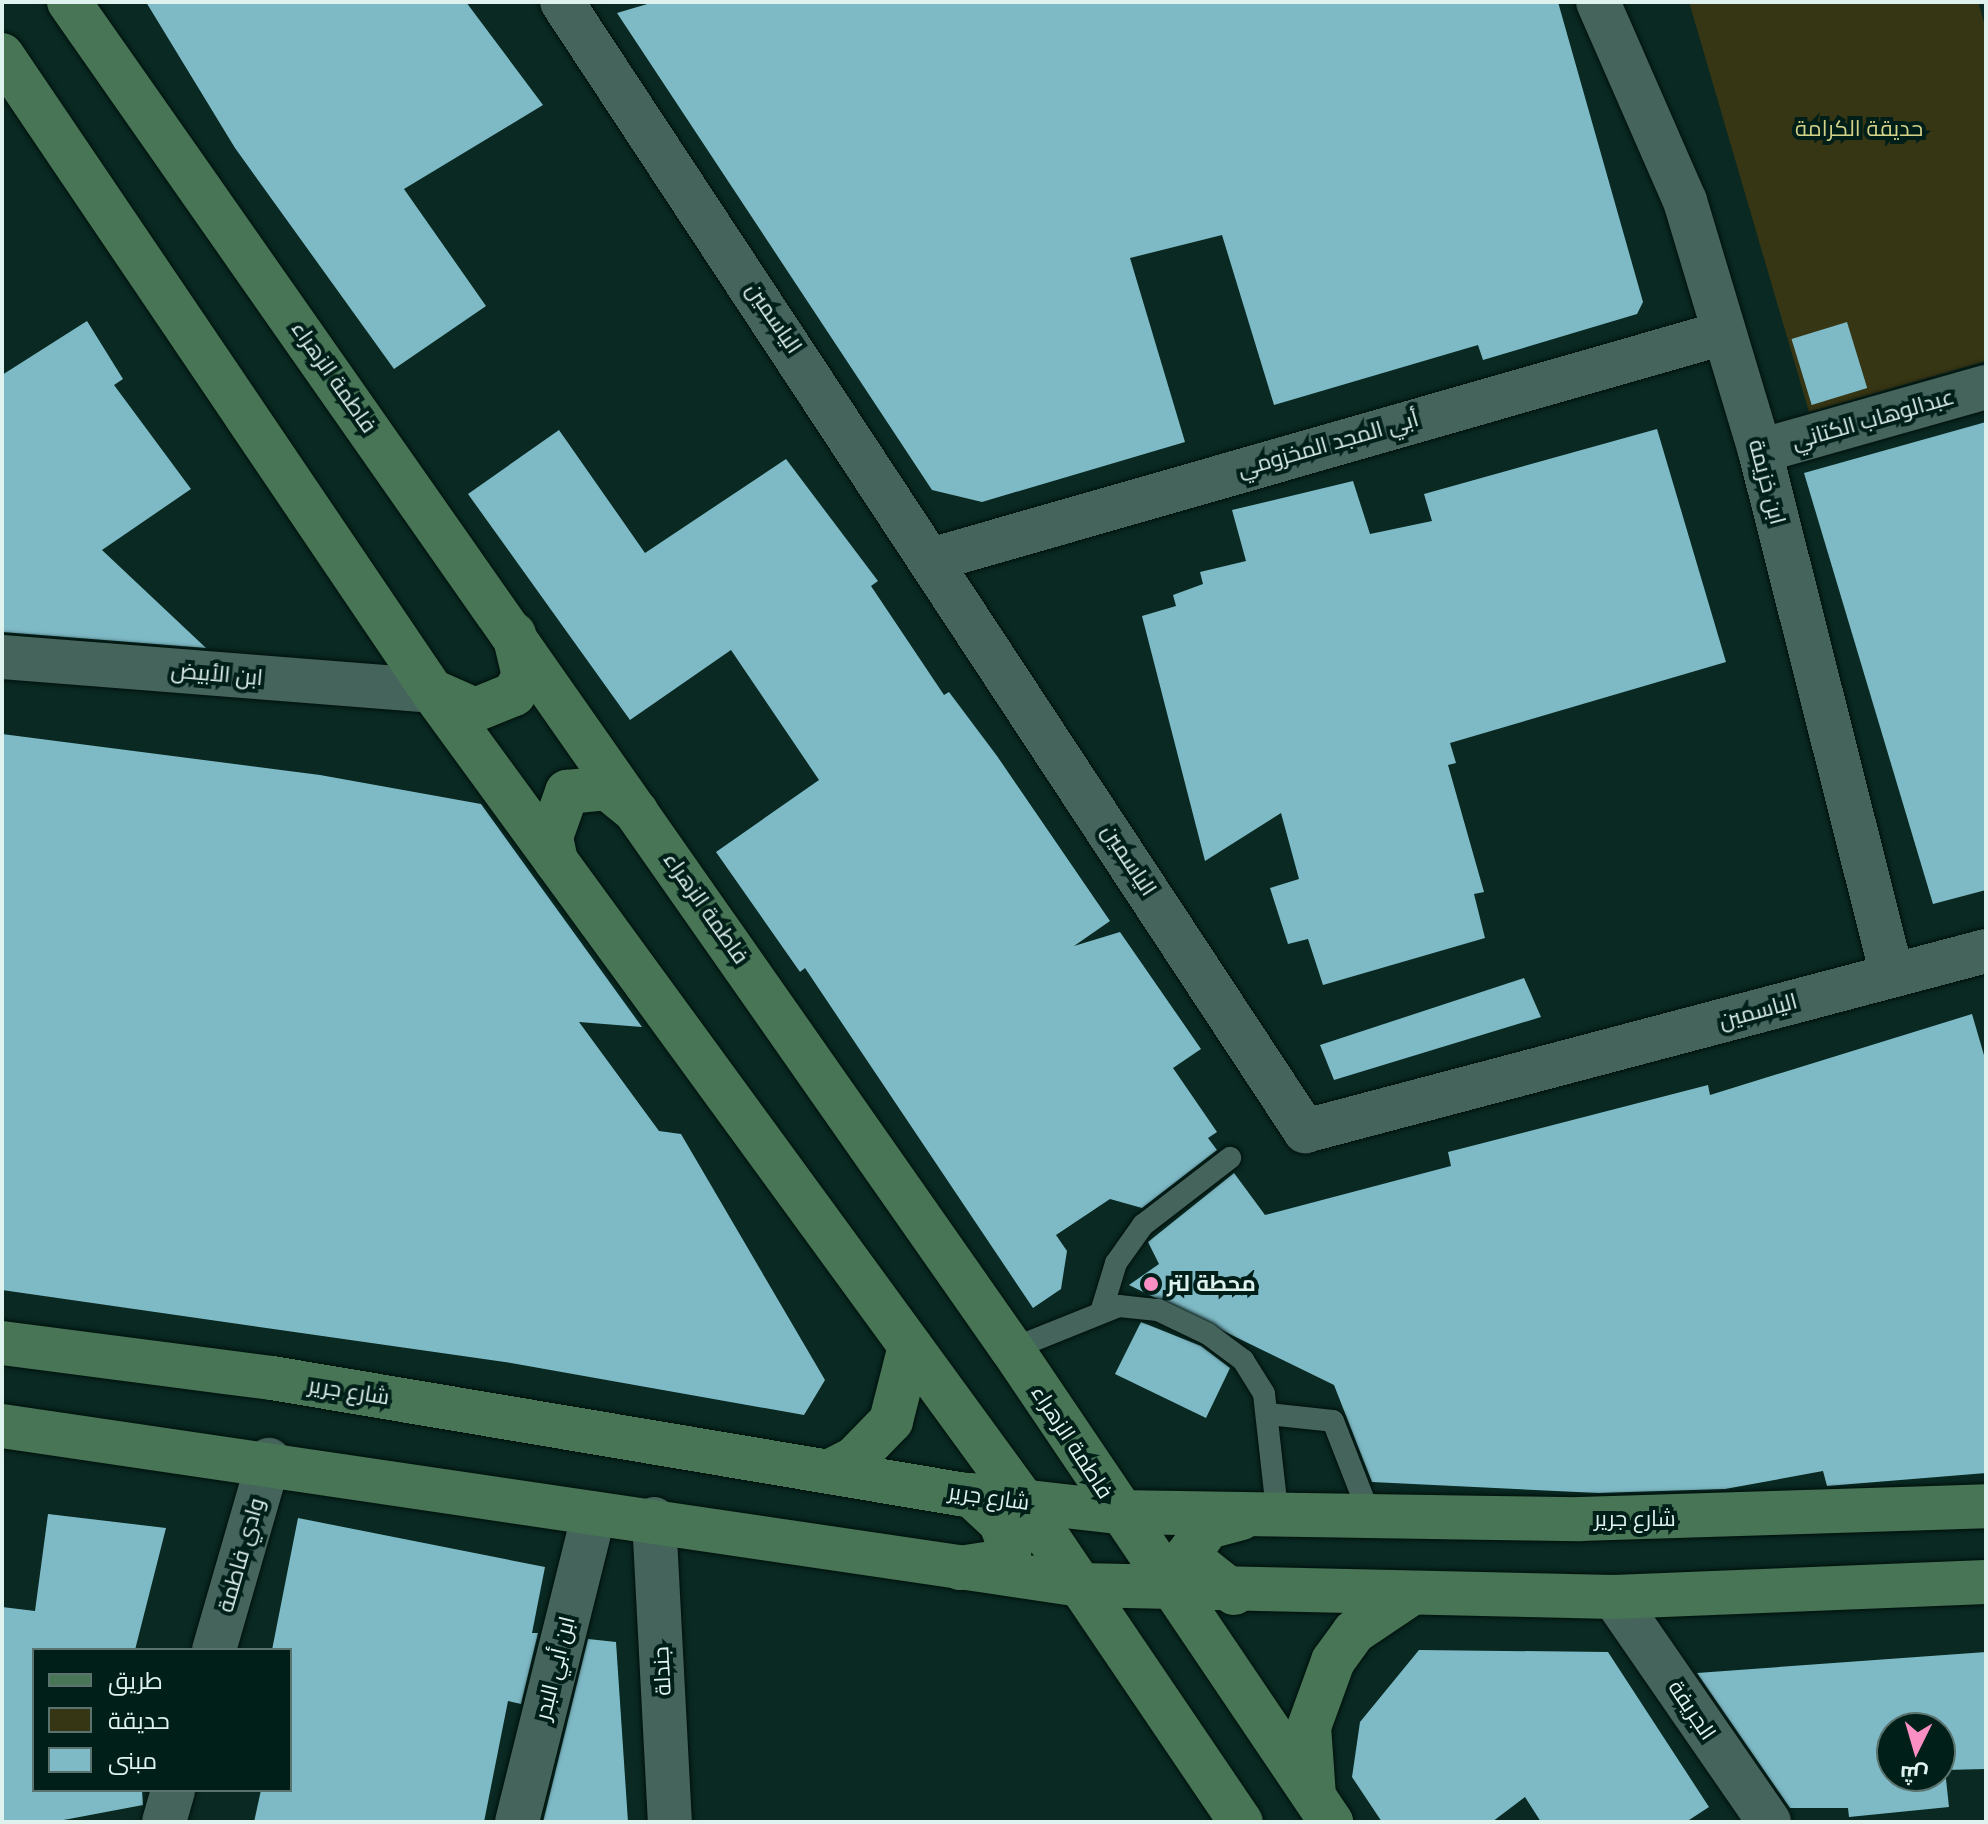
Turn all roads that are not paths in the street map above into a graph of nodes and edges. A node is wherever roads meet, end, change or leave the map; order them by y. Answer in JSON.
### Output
{"nodes":[{"id":1,"x":69,"y":2,"type":"edge"},
{"id":2,"x":562,"y":2,"type":"edge"},
{"id":3,"x":1598,"y":2,"type":"edge"},
{"id":4,"x":2,"y":55,"type":"edge"},
{"id":5,"x":1723,"y":333,"type":"junction"},
{"id":6,"x":1986,"y":387,"type":"edge"},
{"id":7,"x":1760,"y":451,"type":"junction"},
{"id":8,"x":934,"y":559,"type":"junction"},
{"id":9,"x":513,"y":630,"type":"junction"},
{"id":10,"x":2,"y":657,"type":"edge"},
{"id":11,"x":432,"y":691,"type":"junction"},
{"id":12,"x":642,"y":816,"type":"junction"},
{"id":13,"x":556,"y":861,"type":"junction"},
{"id":14,"x":1986,"y":951,"type":"edge"},
{"id":15,"x":1892,"y":975,"type":"junction"},
{"id":16,"x":1230,"y":1158,"type":"dead end"},
{"id":17,"x":1102,"y":1309,"type":"junction"},
{"id":18,"x":2,"y":1343,"type":"edge"},
{"id":19,"x":910,"y":1346,"type":"junction"},
{"id":20,"x":1012,"y":1349,"type":"junction"},
{"id":21,"x":1268,"y":1414,"type":"junction"},
{"id":22,"x":2,"y":1426,"type":"edge"},
{"id":23,"x":1063,"y":1428,"type":"junction"},
{"id":24,"x":269,"y":1460,"type":"junction"},
{"id":25,"x":830,"y":1471,"type":"junction"},
{"id":26,"x":982,"y":1478,"type":"junction"},
{"id":27,"x":1024,"y":1502,"type":"junction"},
{"id":28,"x":1986,"y":1506,"type":"edge"},
{"id":29,"x":1117,"y":1512,"type":"junction"},
{"id":30,"x":594,"y":1513,"type":"junction"},
{"id":31,"x":1370,"y":1516,"type":"junction"},
{"id":32,"x":1261,"y":1518,"type":"junction"},
{"id":33,"x":654,"y":1519,"type":"junction"},
{"id":34,"x":938,"y":1568,"type":"junction"},
{"id":35,"x":1986,"y":1582,"type":"edge"},
{"id":36,"x":1082,"y":1585,"type":"junction"},
{"id":37,"x":1169,"y":1591,"type":"junction"},
{"id":38,"x":1234,"y":1593,"type":"junction"},
{"id":39,"x":1412,"y":1593,"type":"junction"},
{"id":40,"x":1614,"y":1597,"type":"junction"},
{"id":41,"x":1205,"y":1641,"type":"junction"},
{"id":42,"x":215,"y":1648,"type":"edge"},
{"id":43,"x":1144,"y":1674,"type":"junction"},
{"id":44,"x":172,"y":1792,"type":"edge"},
{"id":45,"x":1322,"y":1810,"type":"edge"},
{"id":46,"x":164,"y":1822,"type":"edge"},
{"id":47,"x":517,"y":1822,"type":"edge"},
{"id":48,"x":670,"y":1822,"type":"edge"},
{"id":49,"x":1241,"y":1822,"type":"edge"},
{"id":50,"x":1769,"y":1822,"type":"edge"}],
"edges":[{"from":1,"to":9,"type":"main road","name":"فاطمة الزهراء"},
{"from":2,"to":8,"type":"street","name":"الياسمين"},
{"from":3,"to":5,"type":"street","name":"ابن خزيمة"},
{"from":4,"to":11,"type":"main road"},
{"from":5,"to":7,"type":"street","name":"ابن خزيمة"},
{"from":5,"to":8,"type":"street","name":"أبي المجد المخزومي"},
{"from":6,"to":7,"type":"street","name":"عبدالوهاب الكتاني"},
{"from":7,"to":15,"type":"street","name":"ابن خزيمة"},
{"from":8,"to":15,"type":"street","name":"الياسمين"},
{"from":9,"to":11,"type":"main road"},
{"from":9,"to":12,"type":"main road","name":"فاطمة الزهراء"},
{"from":10,"to":11,"type":"street","name":"ابن الأبيض"},
{"from":11,"to":13,"type":"main road"},
{"from":12,"to":13,"type":"main road"},
{"from":12,"to":20,"type":"main road","name":"فاطمة الزهراء"},
{"from":13,"to":19,"type":"main road"},
{"from":14,"to":15,"type":"street","name":"الياسمين"},
{"from":16,"to":17,"type":"lane"},
{"from":17,"to":20,"type":"lane"},
{"from":17,"to":21,"type":"lane"},
{"from":18,"to":25,"type":"main road","name":"شارع جرير"},
{"from":19,"to":25,"type":"main road"},
{"from":19,"to":26,"type":"main road"},
{"from":20,"to":23,"type":"main road","name":"فاطمة الزهراء"},
{"from":21,"to":31,"type":"lane"},
{"from":21,"to":32,"type":"lane"},
{"from":22,"to":24,"type":"main road"},
{"from":23,"to":26,"type":"main road"},
{"from":23,"to":29,"type":"main road","name":"فاطمة الزهراء"},
{"from":24,"to":30,"type":"main road"},
{"from":24,"to":42,"type":"street","name":"وادي فاطمة"},
{"from":25,"to":26,"type":"main road","name":"شارع جرير"},
{"from":26,"to":27,"type":"main road"},
{"from":26,"to":34,"type":"main road"},
{"from":27,"to":29,"type":"main road","name":"شارع جرير"},
{"from":27,"to":36,"type":"main road"},
{"from":28,"to":31,"type":"main road","name":"شارع جرير"},
{"from":29,"to":32,"type":"main road","name":"شارع جرير"},
{"from":29,"to":37,"type":"main road","name":"فاطمة الزهراء"},
{"from":30,"to":33,"type":"main road"},
{"from":30,"to":47,"type":"street","name":"ابن أبي البدر"},
{"from":31,"to":32,"type":"main road","name":"شارع جرير"},
{"from":32,"to":38,"type":"main road"},
{"from":33,"to":34,"type":"main road"},
{"from":33,"to":48,"type":"street","name":"جندلة"},
{"from":34,"to":36,"type":"main road"},
{"from":35,"to":40,"type":"main road"},
{"from":36,"to":37,"type":"main road"},
{"from":36,"to":43,"type":"main road"},
{"from":37,"to":38,"type":"main road"},
{"from":37,"to":41,"type":"main road","name":"فاطمة الزهراء"},
{"from":38,"to":39,"type":"main road"},
{"from":39,"to":40,"type":"main road"},
{"from":39,"to":45,"type":"main road"},
{"from":40,"to":50,"type":"street","name":"الجريفة"},
{"from":41,"to":43,"type":"main road"},
{"from":41,"to":45,"type":"main road","name":"فاطمة الزهراء"},
{"from":43,"to":49,"type":"main road"},
{"from":44,"to":46,"type":"street"}]}
